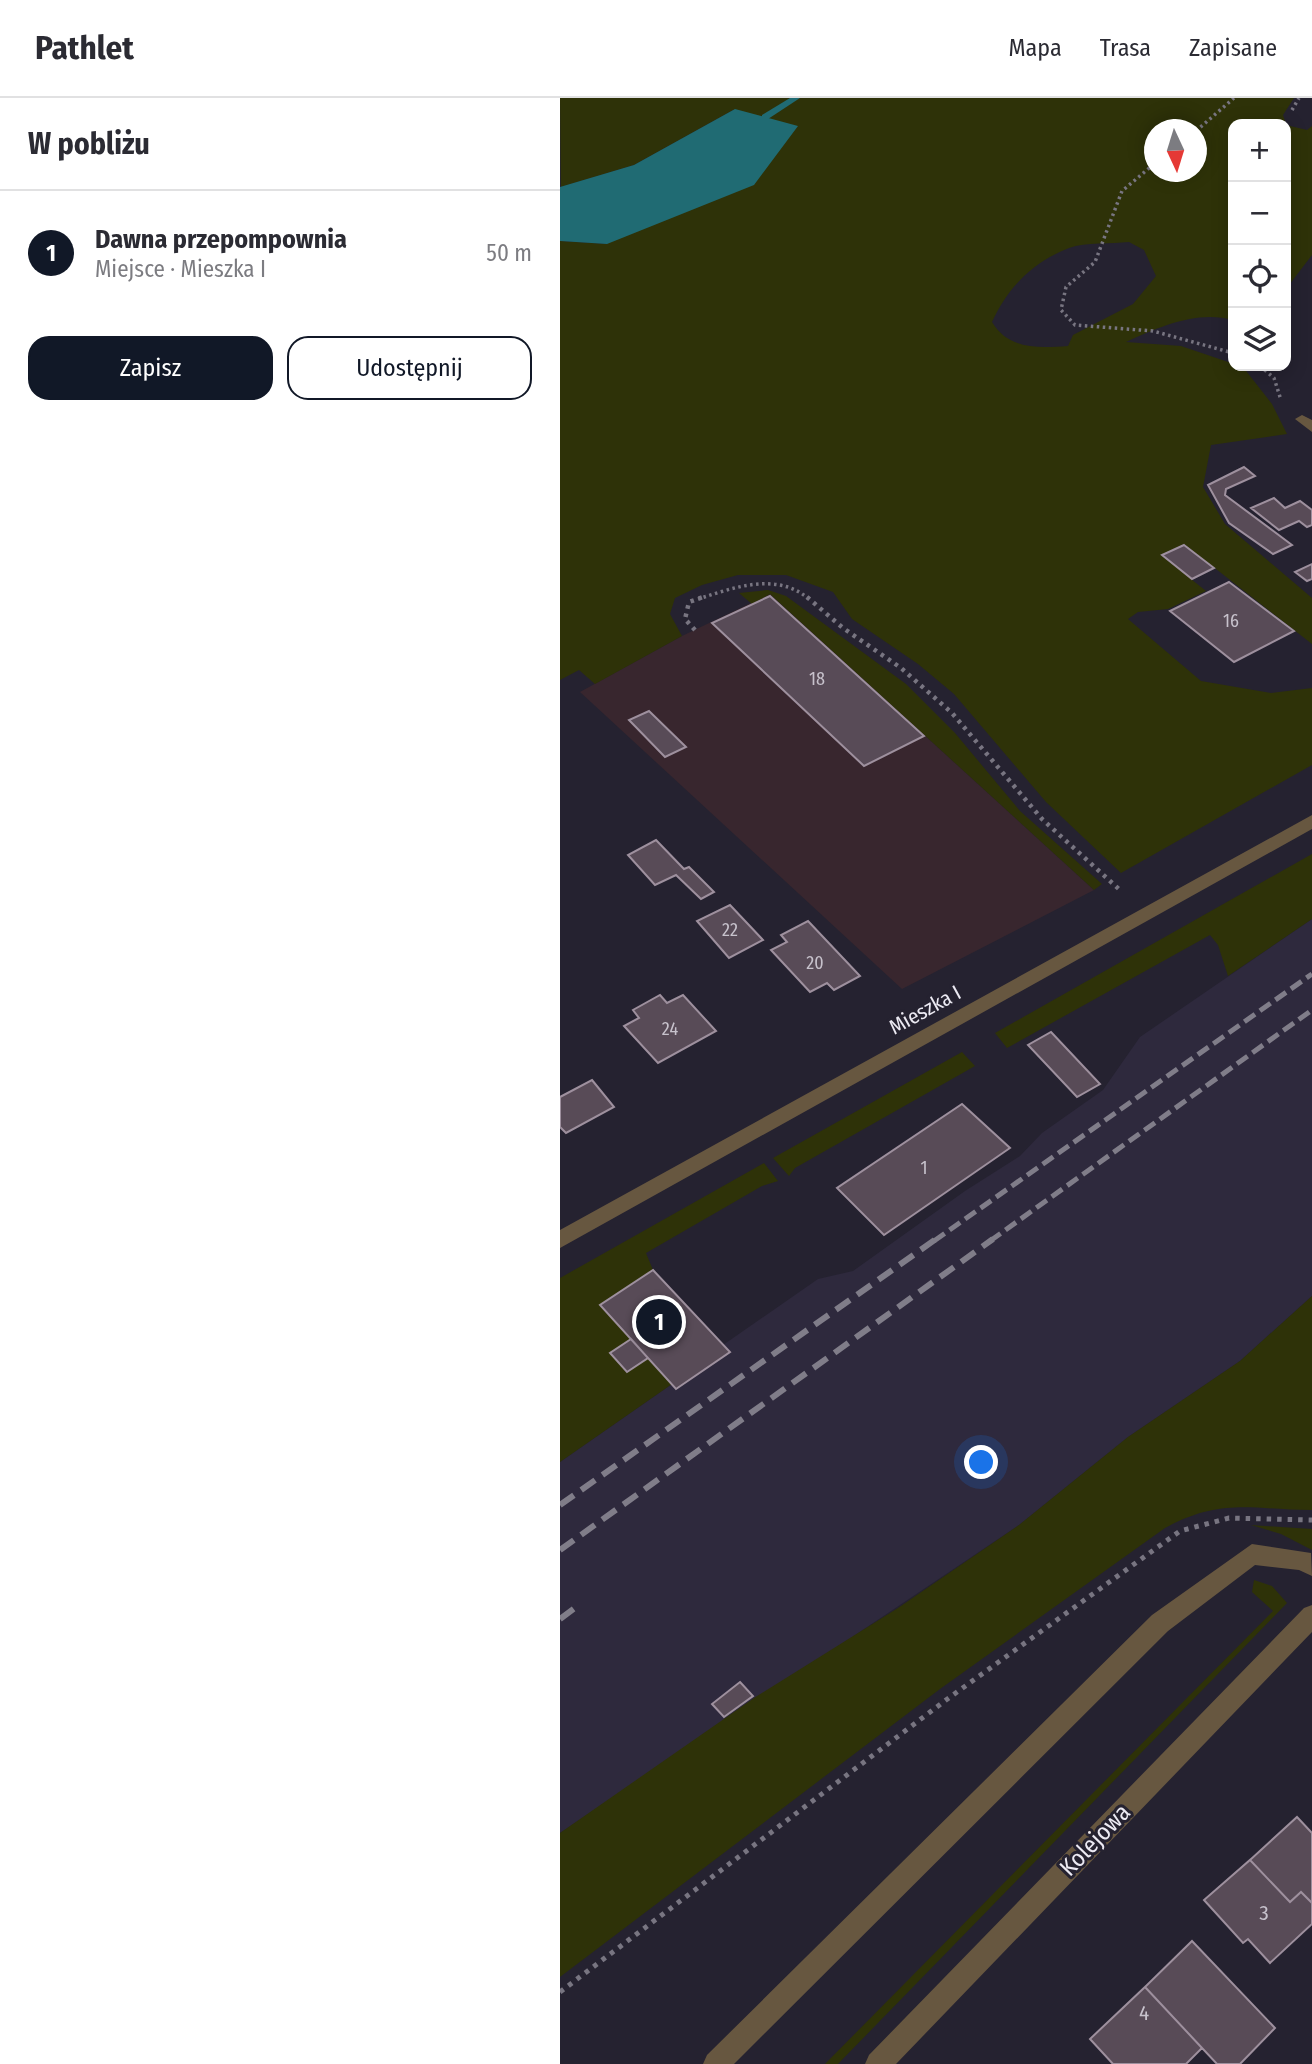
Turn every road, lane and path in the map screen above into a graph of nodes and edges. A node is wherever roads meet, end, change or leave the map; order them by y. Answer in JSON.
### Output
{"nodes":[{"id":1,"x":1234,"y":98,"type":"edge"},
{"id":2,"x":1299,"y":98,"type":"edge"},
{"id":3,"x":1292,"y":110,"type":"dead end"},
{"id":4,"x":1207,"y":121,"type":"edge"},
{"id":5,"x":1144,"y":172,"type":"edge"},
{"id":6,"x":1228,"y":352,"type":"edge"},
{"id":7,"x":1266,"y":371,"type":"edge"},
{"id":8,"x":1307,"y":424,"type":"edge"},
{"id":9,"x":695,"y":630,"type":"dead end"},
{"id":10,"x":1312,"y":821,"type":"edge"},
{"id":11,"x":1144,"y":914,"type":"junction"},
{"id":12,"x":560,"y":1240,"type":"edge"},
{"id":13,"x":1312,"y":1520,"type":"edge"},
{"id":14,"x":1312,"y":1566,"type":"edge"},
{"id":15,"x":1312,"y":1616,"type":"edge"},
{"id":16,"x":560,"y":1992,"type":"edge"},
{"id":17,"x":716,"y":2064,"type":"edge"},
{"id":18,"x":878,"y":2064,"type":"edge"}],
"edges":[{"from":1,"to":4,"type":"path"},
{"from":2,"to":3,"type":"path"},
{"from":5,"to":6,"type":"path"},
{"from":7,"to":8,"type":"path"},
{"from":9,"to":11,"type":"path"},
{"from":10,"to":11,"type":"street","name":"Mieszka I"},
{"from":11,"to":12,"type":"street","name":"Mieszka I"},
{"from":13,"to":16,"type":"path"},
{"from":14,"to":17,"type":"street"},
{"from":15,"to":18,"type":"street","name":"Kolejowa"}]}
